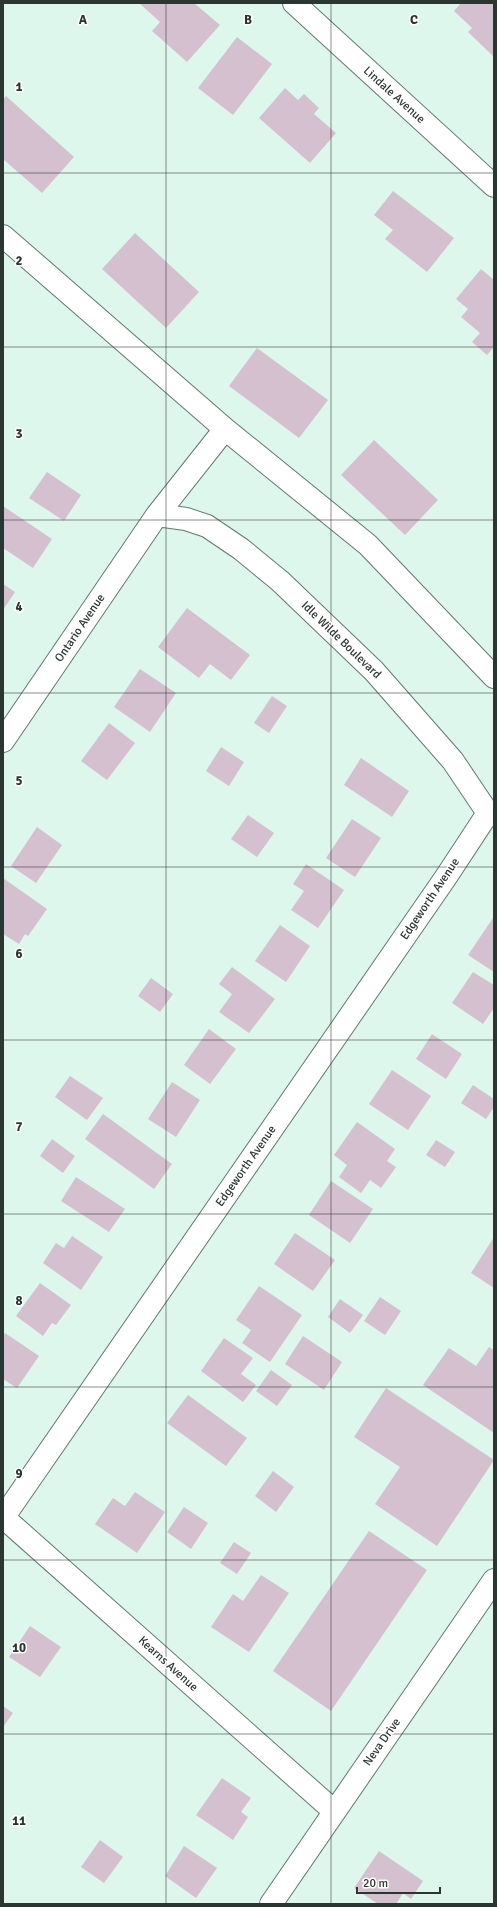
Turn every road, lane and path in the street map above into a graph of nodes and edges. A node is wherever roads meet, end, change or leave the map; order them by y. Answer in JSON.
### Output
{"nodes":[{"id":1,"x":294,"y":3,"type":"edge"},
{"id":2,"x":494,"y":186,"type":"edge"},
{"id":3,"x":3,"y":236,"type":"edge"},
{"id":4,"x":225,"y":429,"type":"junction"},
{"id":5,"x":157,"y":515,"type":"junction"},
{"id":6,"x":494,"y":677,"type":"edge"},
{"id":7,"x":3,"y":741,"type":"edge"},
{"id":8,"x":488,"y":813,"type":"joint"},
{"id":9,"x":3,"y":1517,"type":"edge"},
{"id":10,"x":494,"y":1580,"type":"edge"},
{"id":11,"x":334,"y":1811,"type":"junction"},
{"id":12,"x":271,"y":1904,"type":"edge"}],
"edges":[{"from":1,"to":2,"type":"street","name":"Lindale Avenue"},
{"from":3,"to":4,"type":"street"},
{"from":4,"to":5,"type":"street","name":"Ontario Avenue"},
{"from":4,"to":6,"type":"street"},
{"from":5,"to":7,"type":"street","name":"Ontario Avenue"},
{"from":5,"to":8,"type":"street","name":"Idle Wilde Boulevard"},
{"from":8,"to":9,"type":"street","name":"Edgeworth Avenue"},
{"from":9,"to":11,"type":"street","name":"Kearns Avenue"},
{"from":10,"to":11,"type":"street","name":"Neva Drive"},
{"from":11,"to":12,"type":"street","name":"Neva Drive"}]}
